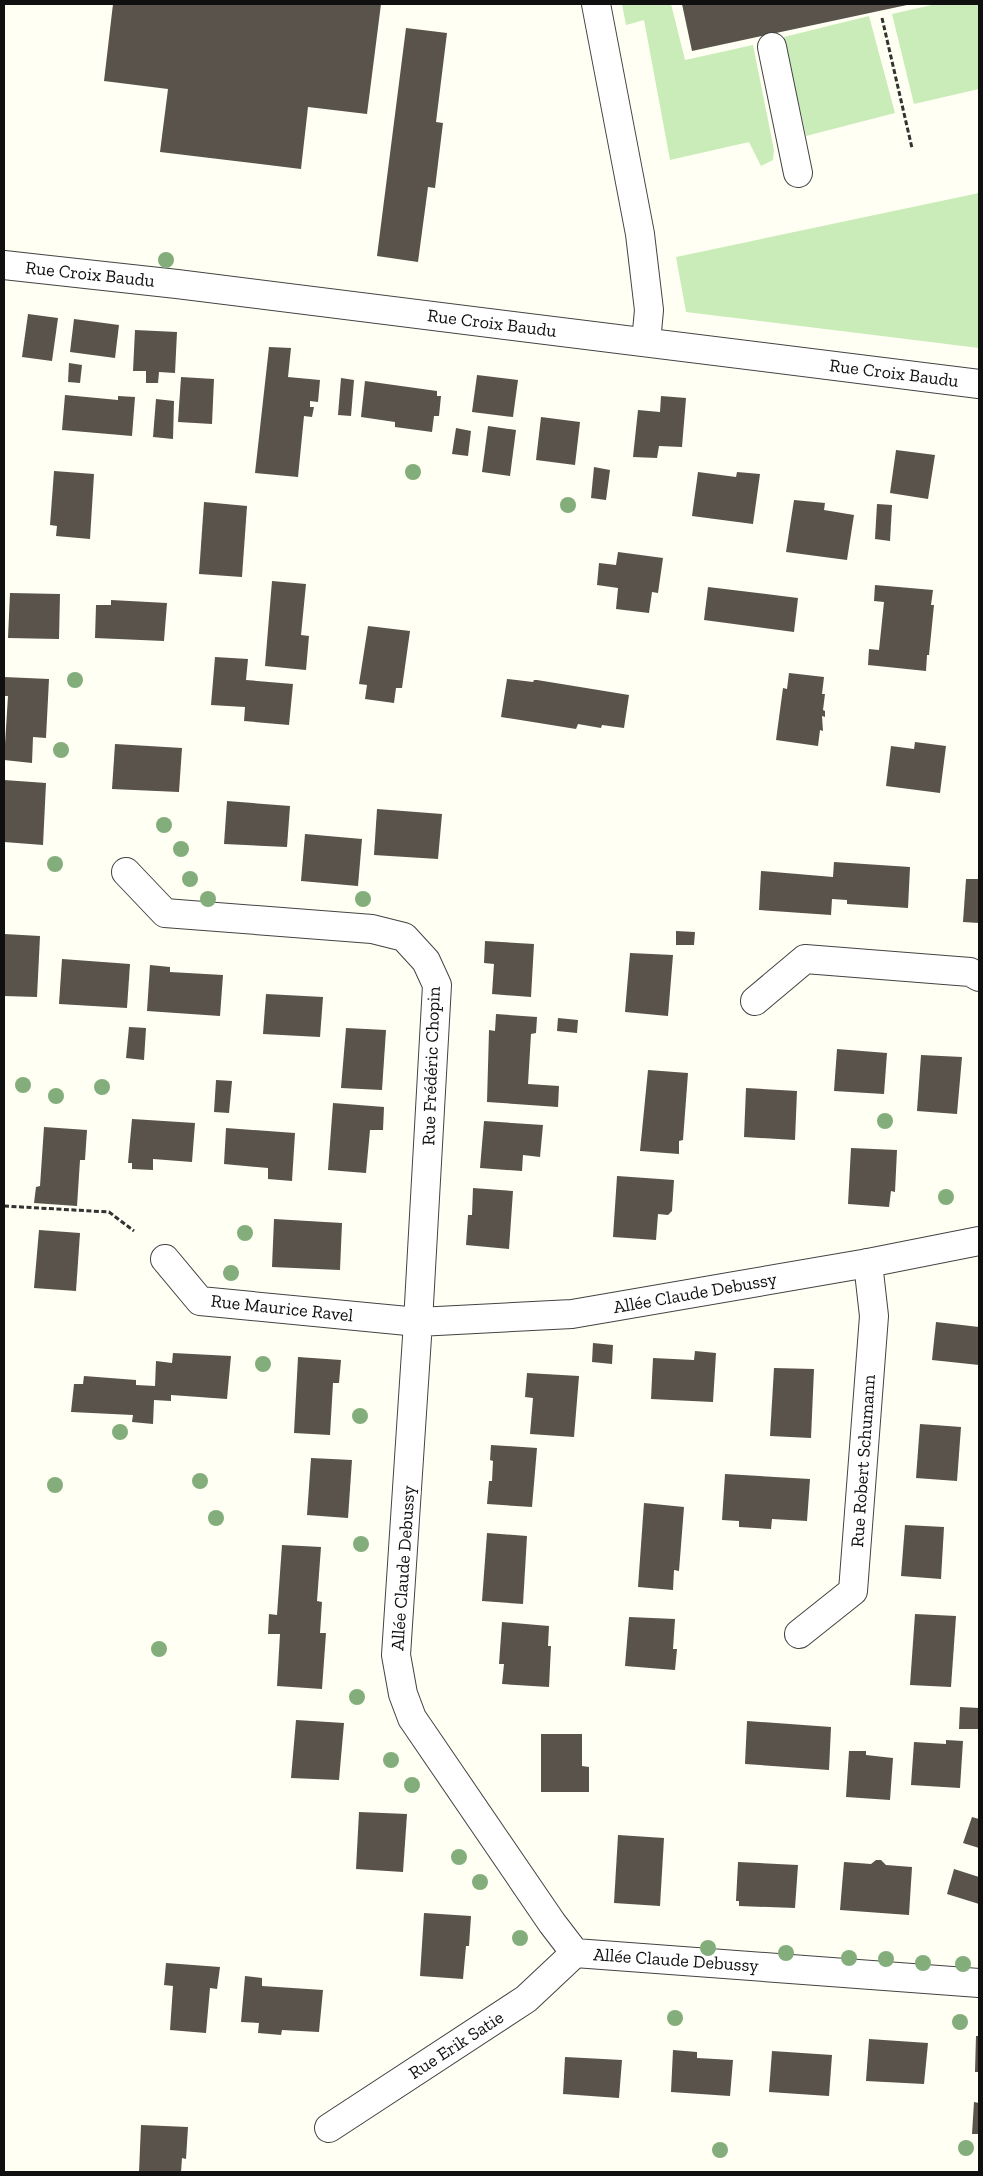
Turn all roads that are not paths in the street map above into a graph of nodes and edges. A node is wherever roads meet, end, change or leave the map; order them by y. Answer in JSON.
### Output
{"nodes":[{"id":1,"x":596,"y":4,"type":"edge"},
{"id":2,"x":772,"y":47,"type":"dead end"},
{"id":3,"x":798,"y":173,"type":"dead end"},
{"id":4,"x":4,"y":265,"type":"edge"},
{"id":5,"x":646,"y":342,"type":"junction"},
{"id":6,"x":979,"y":384,"type":"edge"},
{"id":7,"x":126,"y":872,"type":"dead end"},
{"id":8,"x":979,"y":977,"type":"edge"},
{"id":9,"x":755,"y":1001,"type":"dead end"},
{"id":10,"x":979,"y":1241,"type":"edge"},
{"id":11,"x":165,"y":1259,"type":"dead end"},
{"id":12,"x":868,"y":1263,"type":"junction"},
{"id":13,"x":418,"y":1322,"type":"junction"},
{"id":14,"x":799,"y":1634,"type":"dead end"},
{"id":15,"x":575,"y":1953,"type":"junction"},
{"id":16,"x":979,"y":1983,"type":"edge"},
{"id":17,"x":329,"y":2128,"type":"dead end"}],
"edges":[{"from":1,"to":5,"type":"street"},
{"from":2,"to":3,"type":"street"},
{"from":4,"to":5,"type":"street","name":"Rue Croix Baudu"},
{"from":5,"to":6,"type":"street","name":"Rue Croix Baudu"},
{"from":7,"to":13,"type":"street","name":"Rue Frédéric Chopin"},
{"from":8,"to":9,"type":"street"},
{"from":10,"to":12,"type":"street","name":"Allée Claude Debussy"},
{"from":11,"to":13,"type":"street","name":"Rue Maurice Ravel"},
{"from":12,"to":13,"type":"street","name":"Allée Claude Debussy"},
{"from":12,"to":14,"type":"street","name":"Rue Robert Schumann"},
{"from":13,"to":15,"type":"street","name":"Allée Claude Debussy"},
{"from":15,"to":16,"type":"street","name":"Allée Claude Debussy"},
{"from":15,"to":17,"type":"street","name":"Rue Erik Satie"}]}
